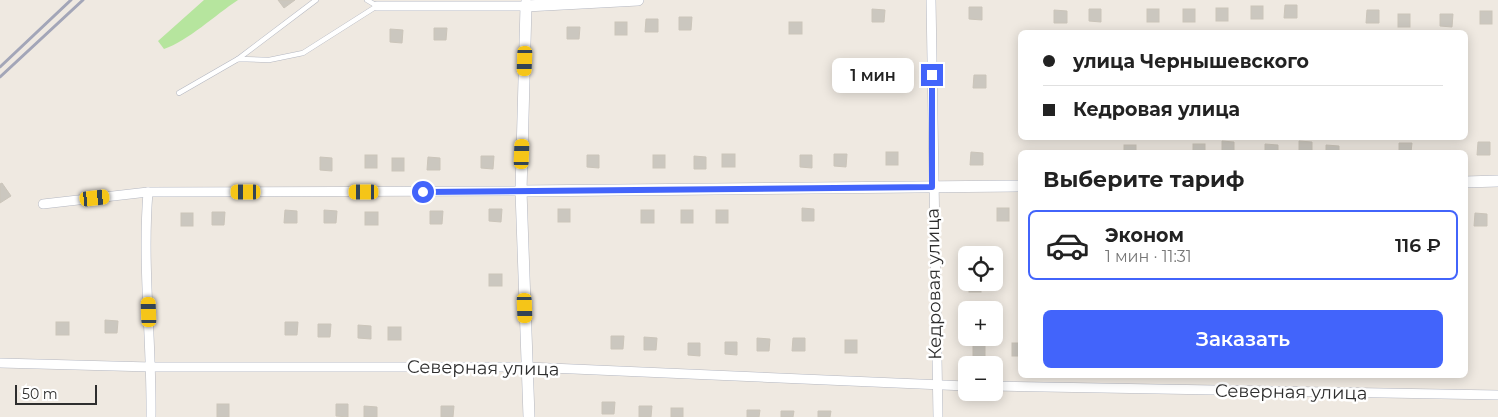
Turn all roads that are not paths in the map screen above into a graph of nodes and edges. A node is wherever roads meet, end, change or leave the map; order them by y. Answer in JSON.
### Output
{"nodes":[{"id":1,"x":316,"y":0,"type":"edge"},
{"id":2,"x":367,"y":0,"type":"edge"},
{"id":3,"x":638,"y":0,"type":"edge"},
{"id":4,"x":931,"y":0,"type":"edge"},
{"id":5,"x":526,"y":3,"type":"edge"},
{"id":6,"x":377,"y":6,"type":"junction"},
{"id":7,"x":238,"y":59,"type":"junction"},
{"id":8,"x":179,"y":93,"type":"dead end"},
{"id":9,"x":1498,"y":181,"type":"edge"},
{"id":10,"x":1468,"y":182,"type":"edge"},
{"id":11,"x":1018,"y":186,"type":"edge"},
{"id":12,"x":932,"y":187,"type":"junction"},
{"id":13,"x":521,"y":191,"type":"junction"},
{"id":14,"x":148,"y":192,"type":"junction"},
{"id":15,"x":42,"y":204,"type":"dead end"},
{"id":16,"x":0,"y":363,"type":"edge"},
{"id":17,"x":152,"y":367,"type":"junction"},
{"id":18,"x":527,"y":367,"type":"junction"},
{"id":19,"x":936,"y":386,"type":"junction"},
{"id":20,"x":958,"y":386,"type":"edge"},
{"id":21,"x":1003,"y":386,"type":"edge"},
{"id":22,"x":1498,"y":395,"type":"edge"},
{"id":23,"x":151,"y":417,"type":"edge"},
{"id":24,"x":529,"y":417,"type":"edge"},
{"id":25,"x":938,"y":417,"type":"edge"}],
"edges":[{"from":1,"to":7,"type":"lane"},
{"from":2,"to":6,"type":"lane"},
{"from":3,"to":5,"type":"street"},
{"from":4,"to":12,"type":"street","name":"Кедровая улица"},
{"from":5,"to":6,"type":"street"},
{"from":5,"to":13,"type":"street"},
{"from":6,"to":7,"type":"lane"},
{"from":7,"to":8,"type":"lane"},
{"from":9,"to":10,"type":"street"},
{"from":11,"to":12,"type":"street"},
{"from":12,"to":13,"type":"street"},
{"from":12,"to":19,"type":"street","name":"Кедровая улица"},
{"from":13,"to":14,"type":"street"},
{"from":13,"to":18,"type":"street"},
{"from":14,"to":15,"type":"street"},
{"from":14,"to":17,"type":"street"},
{"from":16,"to":17,"type":"street","name":"Северная улица"},
{"from":17,"to":18,"type":"street","name":"Северная улица"},
{"from":17,"to":23,"type":"street"},
{"from":18,"to":19,"type":"street","name":"Северная улица"},
{"from":18,"to":24,"type":"street"},
{"from":19,"to":20,"type":"street","name":"Северная улица"},
{"from":19,"to":25,"type":"street","name":"Кедровая улица"},
{"from":21,"to":22,"type":"street","name":"Северная улица"}]}
